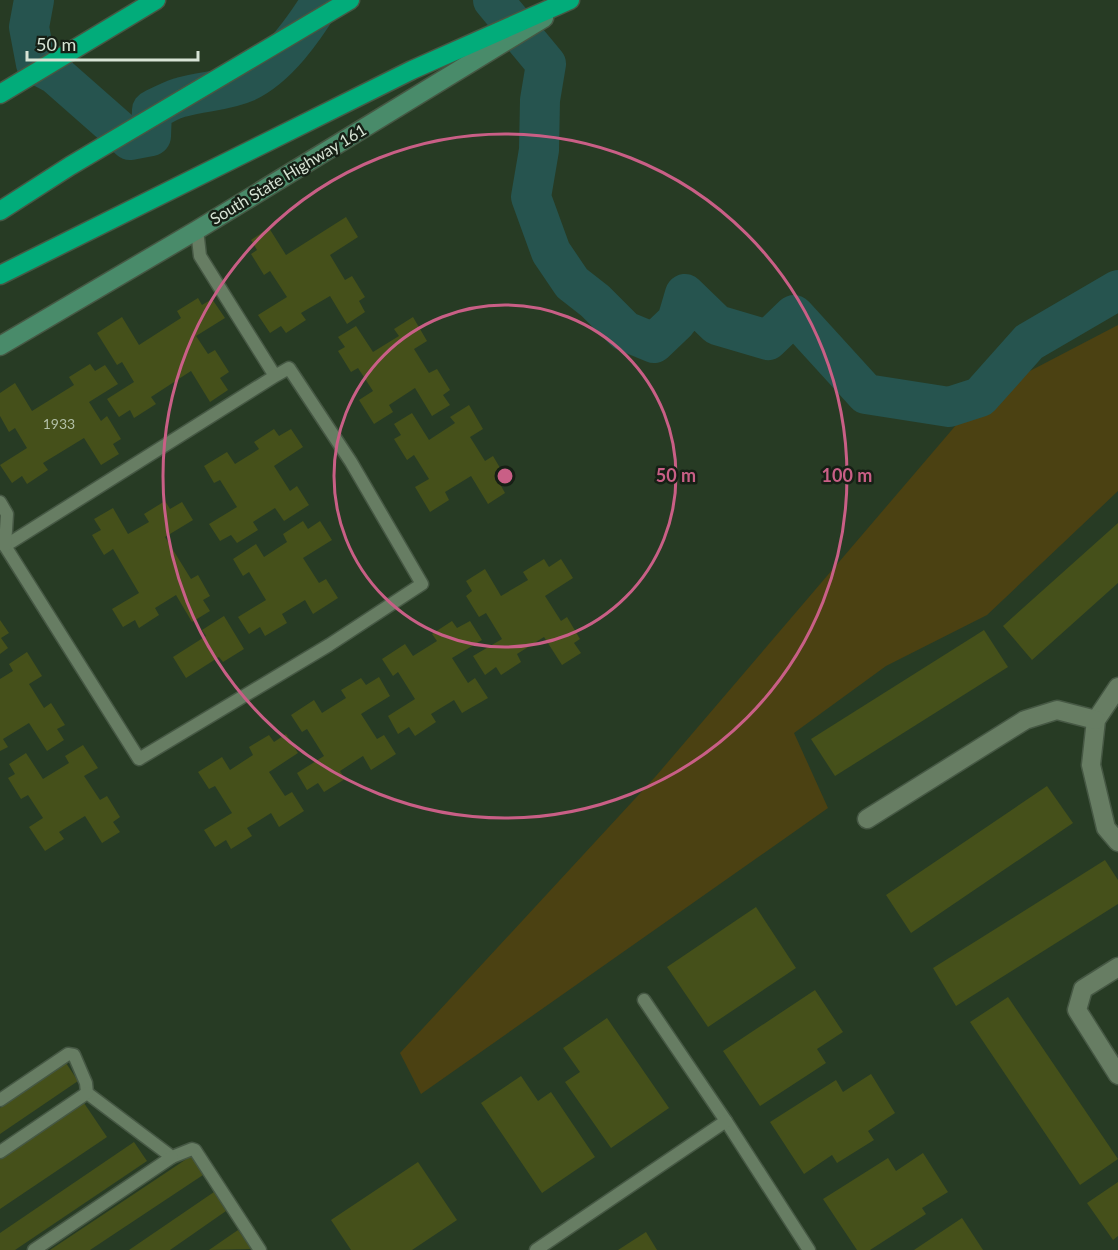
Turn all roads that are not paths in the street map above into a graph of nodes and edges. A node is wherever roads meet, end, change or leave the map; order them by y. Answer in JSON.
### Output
{"nodes":[{"id":1,"x":156,"y":0,"type":"edge"},
{"id":2,"x":350,"y":0,"type":"edge"},
{"id":3,"x":572,"y":0,"type":"edge"},
{"id":4,"x":0,"y":94,"type":"edge"},
{"id":5,"x":0,"y":211,"type":"edge"},
{"id":6,"x":197,"y":230,"type":"junction"},
{"id":7,"x":0,"y":275,"type":"edge"},
{"id":8,"x":0,"y":346,"type":"edge"},
{"id":9,"x":275,"y":376,"type":"junction"},
{"id":10,"x":0,"y":502,"type":"edge"},
{"id":11,"x":5,"y":546,"type":"junction"},
{"id":12,"x":1118,"y":687,"type":"edge"},
{"id":13,"x":1096,"y":720,"type":"junction"},
{"id":14,"x":867,"y":819,"type":"dead end"},
{"id":15,"x":1118,"y":842,"type":"edge"},
{"id":16,"x":1118,"y":968,"type":"edge"},
{"id":17,"x":644,"y":1000,"type":"dead end"},
{"id":18,"x":1118,"y":1075,"type":"edge"},
{"id":19,"x":87,"y":1093,"type":"junction"},
{"id":20,"x":0,"y":1100,"type":"edge"},
{"id":21,"x":726,"y":1121,"type":"junction"},
{"id":22,"x":0,"y":1152,"type":"edge"},
{"id":23,"x":172,"y":1157,"type":"junction"},
{"id":24,"x":34,"y":1250,"type":"edge"},
{"id":25,"x":260,"y":1250,"type":"edge"},
{"id":26,"x":536,"y":1250,"type":"edge"},
{"id":27,"x":809,"y":1250,"type":"edge"}],
"edges":[{"from":1,"to":4,"type":"highway"},
{"from":2,"to":5,"type":"highway"},
{"from":3,"to":6,"type":"main road","name":"South State Highway 161"},
{"from":3,"to":7,"type":"highway"},
{"from":6,"to":8,"type":"main road","name":"South State Highway 161"},
{"from":6,"to":9,"type":"lane"},
{"from":9,"to":11,"type":"lane"},
{"from":9,"to":11,"type":"lane"},
{"from":10,"to":11,"type":"lane"},
{"from":12,"to":13,"type":"street"},
{"from":13,"to":14,"type":"street"},
{"from":13,"to":15,"type":"street"},
{"from":16,"to":18,"type":"street"},
{"from":17,"to":21,"type":"lane"},
{"from":19,"to":20,"type":"lane"},
{"from":19,"to":22,"type":"lane"},
{"from":19,"to":23,"type":"lane"},
{"from":21,"to":26,"type":"lane"},
{"from":21,"to":27,"type":"lane"},
{"from":23,"to":24,"type":"lane"},
{"from":23,"to":25,"type":"lane"}]}
